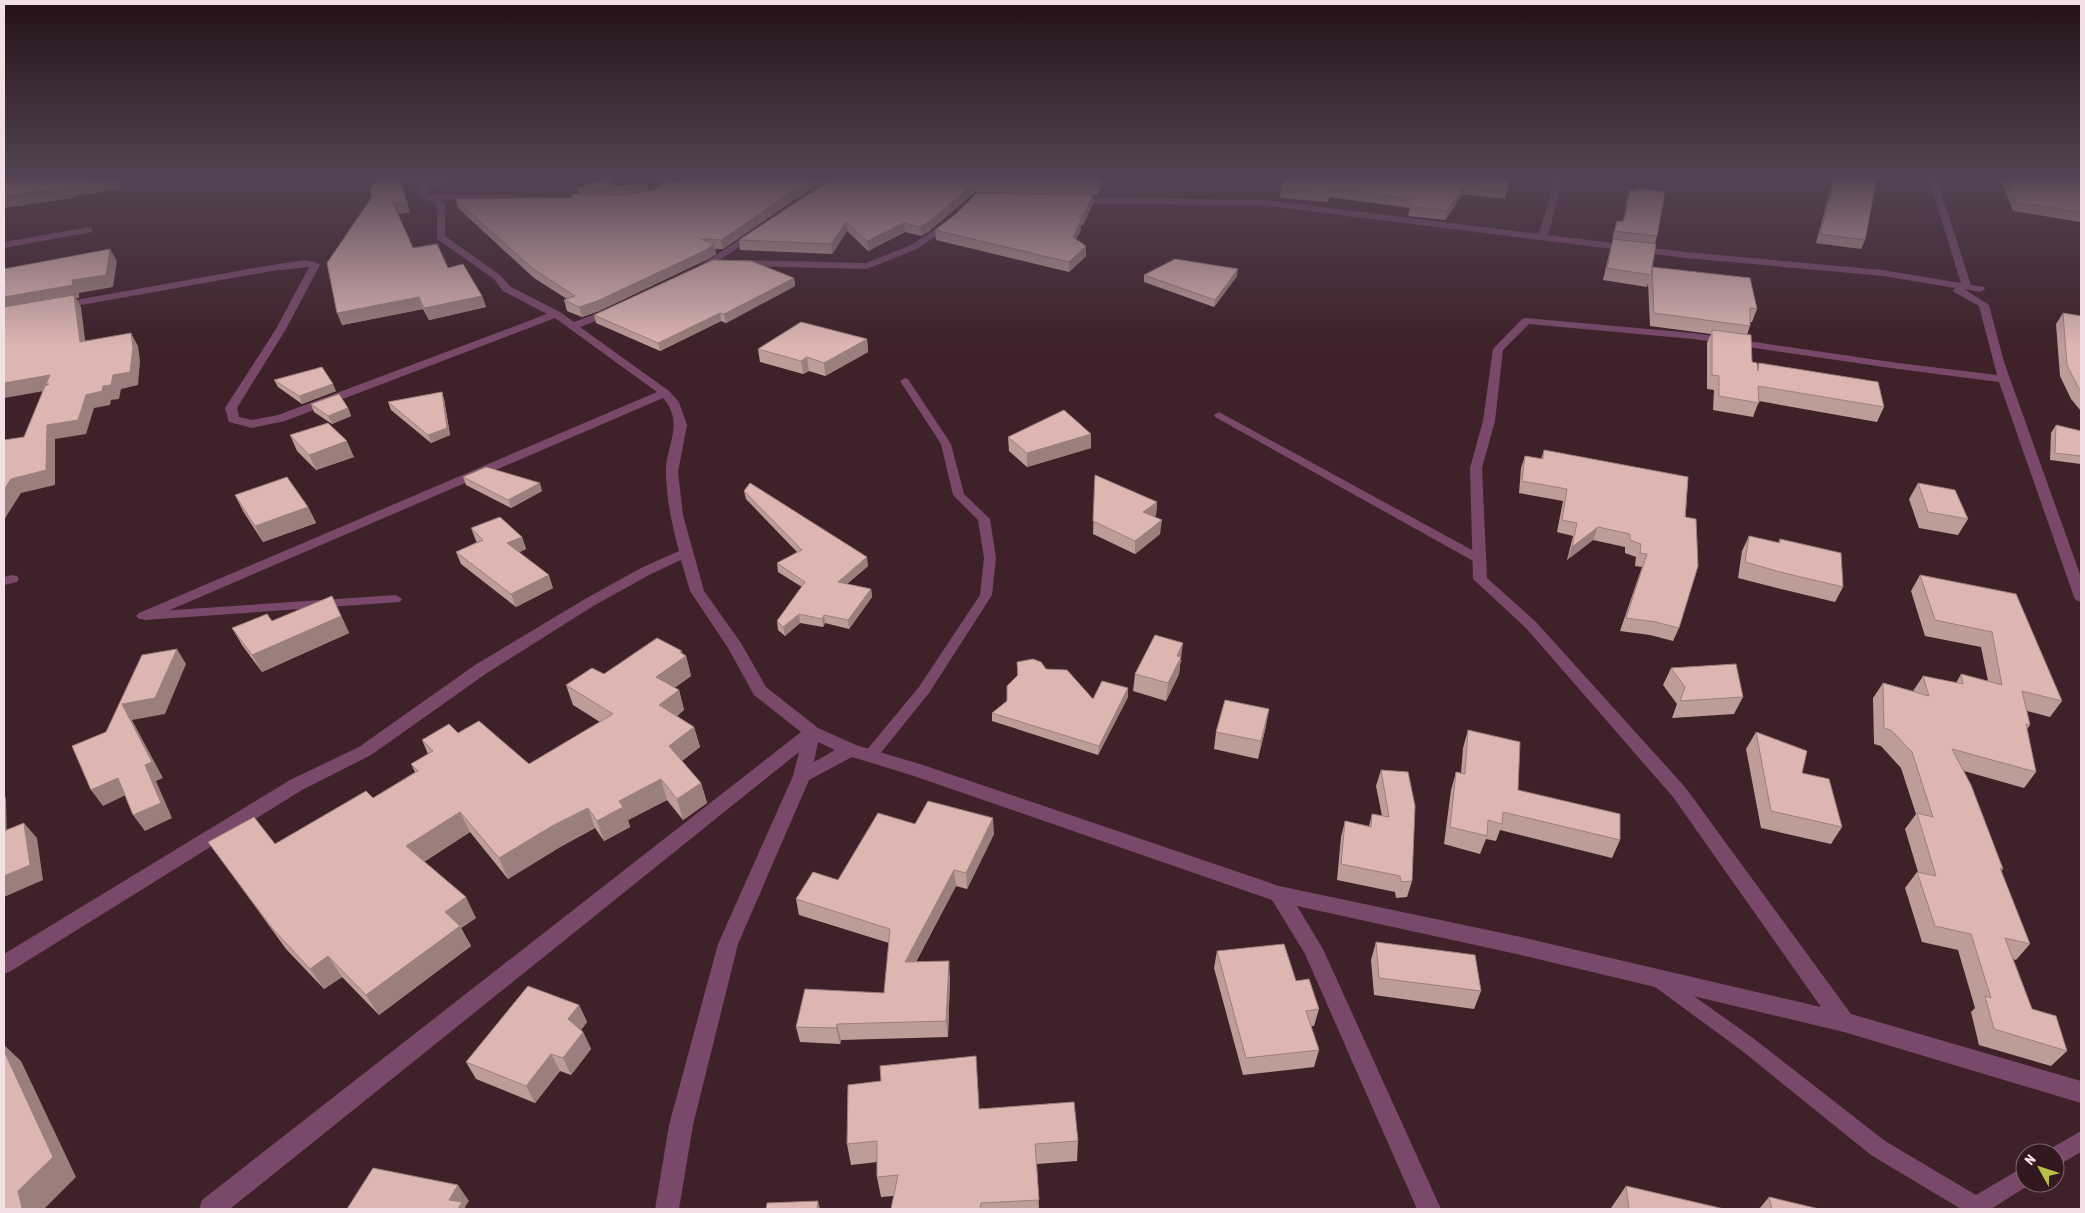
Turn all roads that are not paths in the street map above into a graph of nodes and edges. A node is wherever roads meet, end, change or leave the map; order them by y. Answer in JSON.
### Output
{"nodes":[{"id":1,"x":74,"y":233,"type":"edge"},
{"id":2,"x":440,"y":233,"type":"edge"},
{"id":3,"x":756,"y":233,"type":"edge"},
{"id":4,"x":936,"y":233,"type":"edge"},
{"id":5,"x":1515,"y":233,"type":"edge"},
{"id":6,"x":1544,"y":233,"type":"edge"},
{"id":7,"x":1950,"y":233,"type":"edge"},
{"id":8,"x":1543,"y":236,"type":"junction"},
{"id":9,"x":4,"y":245,"type":"edge"},
{"id":10,"x":712,"y":263,"type":"junction"},
{"id":11,"x":690,"y":275,"type":"edge"},
{"id":12,"x":1947,"y":284,"type":"junction"},
{"id":13,"x":1967,"y":288,"type":"junction"},
{"id":14,"x":1980,"y":290,"type":"dead end"},
{"id":15,"x":621,"y":307,"type":"edge"},
{"id":16,"x":52,"y":308,"type":"edge"},
{"id":17,"x":556,"y":314,"type":"junction"},
{"id":18,"x":572,"y":326,"type":"junction"},
{"id":19,"x":2005,"y":379,"type":"junction"},
{"id":20,"x":905,"y":381,"type":"dead end"},
{"id":21,"x":665,"y":393,"type":"junction"},
{"id":22,"x":1219,"y":414,"type":"dead end"},
{"id":23,"x":686,"y":553,"type":"junction"},
{"id":24,"x":1479,"y":559,"type":"junction"},
{"id":25,"x":2081,"y":597,"type":"edge"},
{"id":26,"x":396,"y":598,"type":"dead end"},
{"id":27,"x":144,"y":616,"type":"joint"},
{"id":28,"x":812,"y":732,"type":"junction"},
{"id":29,"x":850,"y":750,"type":"junction"},
{"id":30,"x":870,"y":756,"type":"junction"},
{"id":31,"x":802,"y":776,"type":"junction"},
{"id":32,"x":1280,"y":894,"type":"junction"},
{"id":33,"x":4,"y":965,"type":"edge"},
{"id":34,"x":1654,"y":977,"type":"junction"},
{"id":35,"x":1844,"y":1022,"type":"junction"},
{"id":36,"x":2081,"y":1092,"type":"edge"},
{"id":37,"x":2081,"y":1141,"type":"edge"},
{"id":38,"x":2065,"y":1151,"type":"edge"},
{"id":39,"x":2015,"y":1183,"type":"edge"},
{"id":40,"x":1978,"y":1208,"type":"edge"},
{"id":41,"x":211,"y":1209,"type":"edge"},
{"id":42,"x":666,"y":1209,"type":"edge"},
{"id":43,"x":1429,"y":1209,"type":"edge"}],
"edges":[{"from":1,"to":9,"type":"street"},
{"from":2,"to":17,"type":"street"},
{"from":3,"to":10,"type":"street"},
{"from":4,"to":10,"type":"street"},
{"from":5,"to":8,"type":"street"},
{"from":6,"to":8,"type":"street"},
{"from":7,"to":13,"type":"street"},
{"from":8,"to":12,"type":"street"},
{"from":10,"to":11,"type":"street"},
{"from":12,"to":13,"type":"street"},
{"from":12,"to":19,"type":"street"},
{"from":13,"to":14,"type":"street"},
{"from":15,"to":18,"type":"street"},
{"from":16,"to":17,"type":"street"},
{"from":17,"to":18,"type":"street"},
{"from":18,"to":21,"type":"street"},
{"from":19,"to":24,"type":"street"},
{"from":19,"to":25,"type":"street"},
{"from":20,"to":30,"type":"lane"},
{"from":21,"to":23,"type":"street"},
{"from":21,"to":27,"type":"street"},
{"from":22,"to":24,"type":"lane"},
{"from":23,"to":28,"type":"street"},
{"from":23,"to":33,"type":"street"},
{"from":24,"to":35,"type":"street"},
{"from":26,"to":27,"type":"lane"},
{"from":28,"to":29,"type":"street"},
{"from":28,"to":31,"type":"street"},
{"from":28,"to":41,"type":"street"},
{"from":29,"to":30,"type":"street"},
{"from":29,"to":31,"type":"street"},
{"from":30,"to":32,"type":"street"},
{"from":31,"to":42,"type":"street"},
{"from":32,"to":34,"type":"street"},
{"from":32,"to":43,"type":"street"},
{"from":34,"to":35,"type":"street"},
{"from":34,"to":40,"type":"lane"},
{"from":35,"to":36,"type":"street"},
{"from":37,"to":38,"type":"lane"},
{"from":39,"to":40,"type":"lane"}]}
